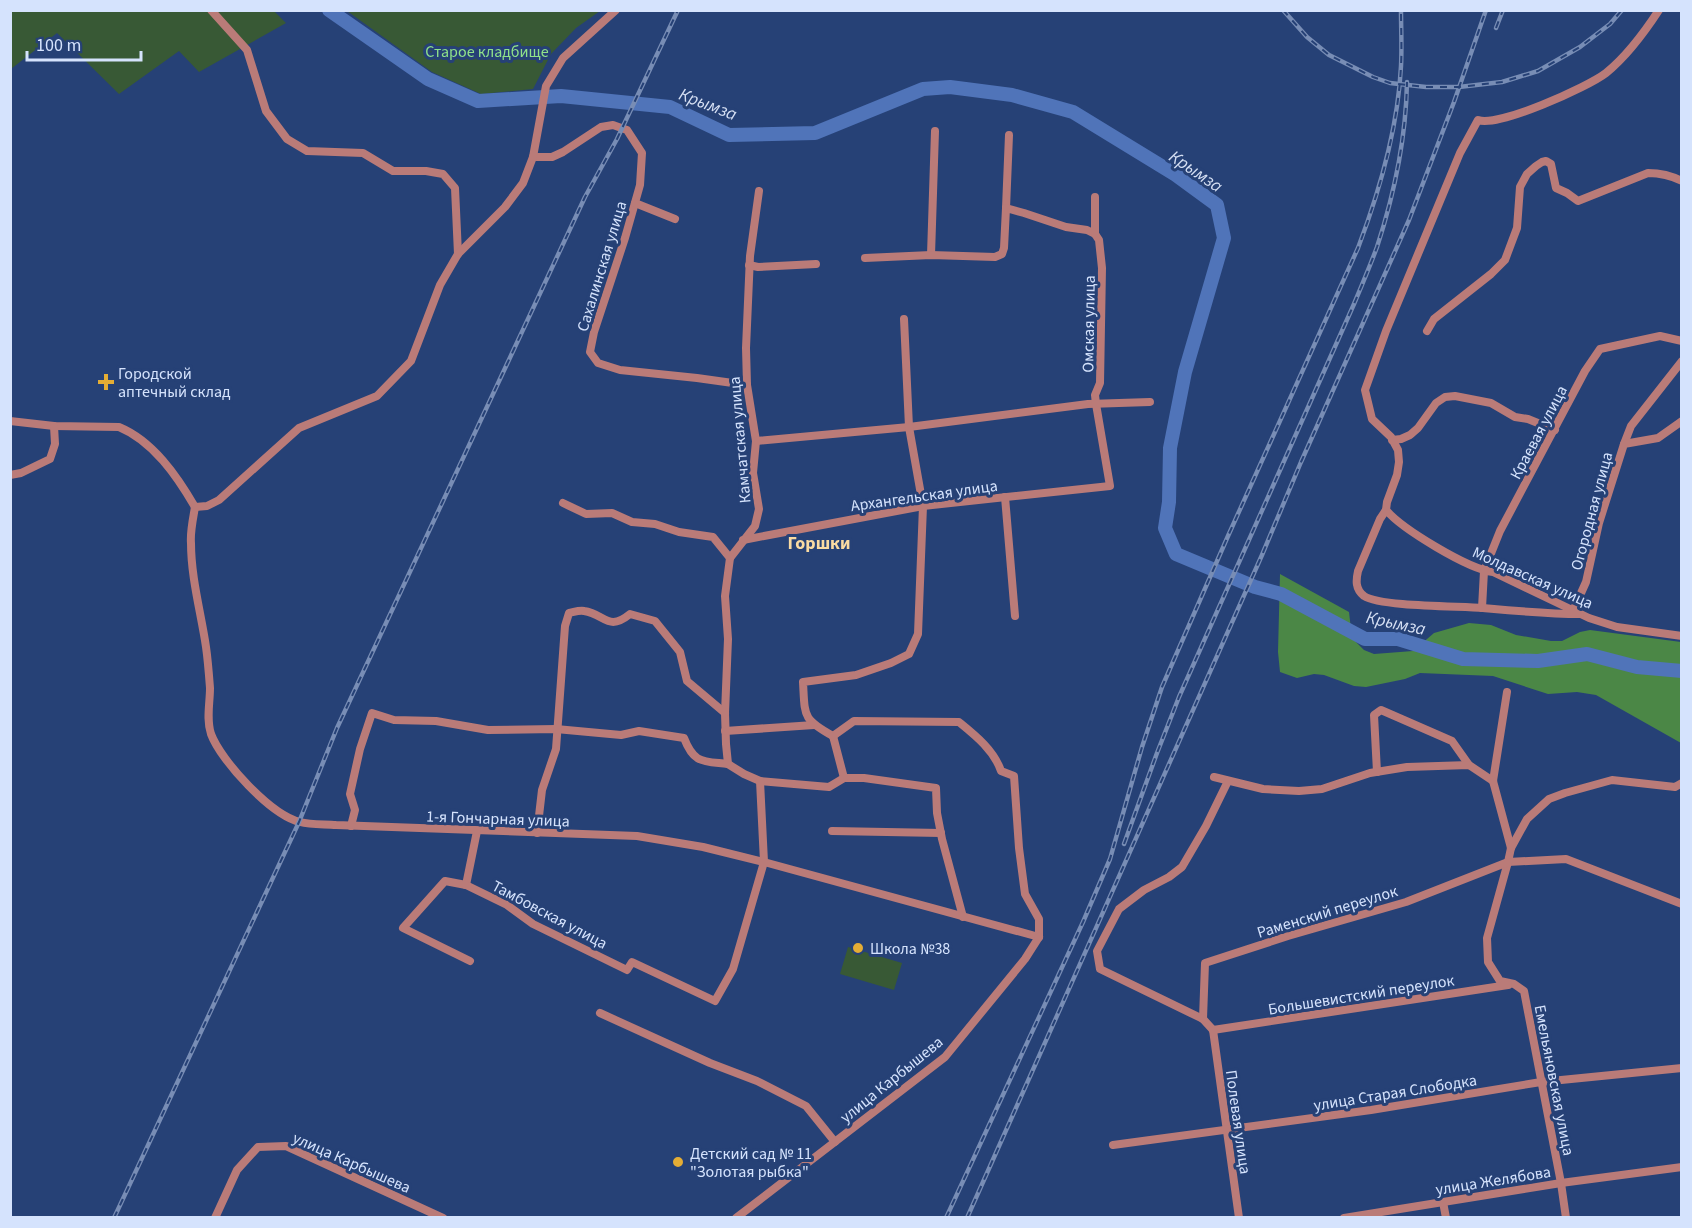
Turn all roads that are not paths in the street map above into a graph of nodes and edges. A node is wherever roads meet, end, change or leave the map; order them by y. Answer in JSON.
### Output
{"nodes":[{"id":1,"x":211,"y":10,"type":"edge"},
{"id":2,"x":616,"y":10,"type":"edge"},
{"id":3,"x":1659,"y":10,"type":"edge"},
{"id":4,"x":935,"y":131,"type":"dead end"},
{"id":5,"x":1010,"y":135,"type":"dead end"},
{"id":6,"x":533,"y":157,"type":"junction"},
{"id":7,"x":1682,"y":181,"type":"edge"},
{"id":8,"x":759,"y":191,"type":"dead end"},
{"id":9,"x":1095,"y":197,"type":"dead end"},
{"id":10,"x":635,"y":203,"type":"junction"},
{"id":11,"x":1006,"y":208,"type":"junction"},
{"id":12,"x":675,"y":219,"type":"dead end"},
{"id":13,"x":1095,"y":234,"type":"junction"},
{"id":14,"x":458,"y":254,"type":"junction"},
{"id":15,"x":931,"y":255,"type":"junction"},
{"id":16,"x":865,"y":258,"type":"dead end"},
{"id":17,"x":816,"y":264,"type":"dead end"},
{"id":18,"x":749,"y":265,"type":"junction"},
{"id":19,"x":904,"y":319,"type":"dead end"},
{"id":20,"x":1427,"y":331,"type":"dead end"},
{"id":21,"x":1682,"y":341,"type":"edge"},
{"id":22,"x":1682,"y":361,"type":"edge"},
{"id":23,"x":747,"y":385,"type":"junction"},
{"id":24,"x":1150,"y":402,"type":"dead end"},
{"id":25,"x":1096,"y":404,"type":"junction"},
{"id":26,"x":10,"y":421,"type":"edge"},
{"id":27,"x":1682,"y":422,"type":"edge"},
{"id":28,"x":54,"y":426,"type":"junction"},
{"id":29,"x":909,"y":427,"type":"junction"},
{"id":30,"x":1554,"y":430,"type":"junction"},
{"id":31,"x":1392,"y":440,"type":"junction"},
{"id":32,"x":756,"y":441,"type":"junction"},
{"id":33,"x":1624,"y":444,"type":"junction"},
{"id":34,"x":10,"y":475,"type":"edge"},
{"id":35,"x":1110,"y":486,"type":"joint"},
{"id":36,"x":1005,"y":497,"type":"junction"},
{"id":37,"x":563,"y":503,"type":"dead end"},
{"id":38,"x":923,"y":506,"type":"junction"},
{"id":39,"x":195,"y":507,"type":"junction"},
{"id":40,"x":1386,"y":510,"type":"junction"},
{"id":41,"x":743,"y":540,"type":"junction"},
{"id":42,"x":730,"y":558,"type":"junction"},
{"id":43,"x":1484,"y":571,"type":"junction"},
{"id":44,"x":1482,"y":608,"type":"junction"},
{"id":45,"x":1576,"y":613,"type":"junction"},
{"id":46,"x":1015,"y":616,"type":"dead end"},
{"id":47,"x":1682,"y":636,"type":"edge"},
{"id":48,"x":1507,"y":692,"type":"dead end"},
{"id":49,"x":725,"y":713,"type":"junction"},
{"id":50,"x":814,"y":725,"type":"junction"},
{"id":51,"x":556,"y":729,"type":"junction"},
{"id":52,"x":725,"y":731,"type":"junction"},
{"id":53,"x":833,"y":736,"type":"junction"},
{"id":54,"x":728,"y":764,"type":"junction"},
{"id":55,"x":1469,"y":765,"type":"junction"},
{"id":56,"x":1377,"y":772,"type":"junction"},
{"id":57,"x":1214,"y":777,"type":"dead end"},
{"id":58,"x":844,"y":778,"type":"junction"},
{"id":59,"x":760,"y":781,"type":"junction"},
{"id":60,"x":1228,"y":781,"type":"junction"},
{"id":61,"x":1493,"y":781,"type":"junction"},
{"id":62,"x":1682,"y":783,"type":"edge"},
{"id":63,"x":351,"y":826,"type":"junction"},
{"id":64,"x":477,"y":831,"type":"junction"},
{"id":65,"x":832,"y":831,"type":"dead end"},
{"id":66,"x":537,"y":833,"type":"junction"},
{"id":67,"x":941,"y":833,"type":"junction"},
{"id":68,"x":1511,"y":848,"type":"junction"},
{"id":69,"x":764,"y":862,"type":"junction"},
{"id":70,"x":1508,"y":862,"type":"junction"},
{"id":71,"x":466,"y":885,"type":"junction"},
{"id":72,"x":1682,"y":904,"type":"edge"},
{"id":73,"x":963,"y":917,"type":"junction"},
{"id":74,"x":1039,"y":938,"type":"junction"},
{"id":75,"x":470,"y":961,"type":"dead end"},
{"id":76,"x":1514,"y":984,"type":"junction"},
{"id":77,"x":600,"y":1013,"type":"dead end"},
{"id":78,"x":1203,"y":1019,"type":"junction"},
{"id":79,"x":1213,"y":1030,"type":"junction"},
{"id":80,"x":1682,"y":1068,"type":"edge"},
{"id":81,"x":1541,"y":1082,"type":"junction"},
{"id":82,"x":1227,"y":1130,"type":"junction"},
{"id":83,"x":835,"y":1142,"type":"junction"},
{"id":84,"x":1113,"y":1145,"type":"dead end"},
{"id":85,"x":1682,"y":1167,"type":"edge"},
{"id":86,"x":1561,"y":1183,"type":"junction"},
{"id":87,"x":1443,"y":1202,"type":"junction"},
{"id":88,"x":215,"y":1218,"type":"edge"},
{"id":89,"x":443,"y":1218,"type":"edge"},
{"id":90,"x":736,"y":1218,"type":"edge"},
{"id":91,"x":1239,"y":1218,"type":"edge"},
{"id":92,"x":1344,"y":1218,"type":"edge"},
{"id":93,"x":1446,"y":1218,"type":"edge"},
{"id":94,"x":1566,"y":1218,"type":"edge"}],
"edges":[{"from":1,"to":14,"type":"street"},
{"from":2,"to":6,"type":"street"},
{"from":3,"to":31,"type":"street"},
{"from":4,"to":15,"type":"street"},
{"from":5,"to":11,"type":"street"},
{"from":6,"to":10,"type":"street","name":"Сахалинская улица"},
{"from":6,"to":14,"type":"street"},
{"from":7,"to":20,"type":"street"},
{"from":8,"to":18,"type":"street","name":"Камчатская улица"},
{"from":9,"to":13,"type":"street","name":"Омская улица"},
{"from":10,"to":12,"type":"street"},
{"from":10,"to":23,"type":"street","name":"Сахалинская улица"},
{"from":11,"to":13,"type":"street"},
{"from":11,"to":15,"type":"street"},
{"from":13,"to":25,"type":"street","name":"Омская улица"},
{"from":14,"to":39,"type":"street"},
{"from":15,"to":16,"type":"street"},
{"from":17,"to":18,"type":"street"},
{"from":18,"to":23,"type":"street","name":"Камчатская улица"},
{"from":19,"to":29,"type":"street"},
{"from":21,"to":30,"type":"street","name":"Краевая улица"},
{"from":22,"to":33,"type":"street"},
{"from":23,"to":32,"type":"street","name":"Камчатская улица"},
{"from":24,"to":25,"type":"street"},
{"from":25,"to":29,"type":"street"},
{"from":25,"to":35,"type":"street","name":"Омская улица"},
{"from":26,"to":28,"type":"street"},
{"from":27,"to":33,"type":"street","name":"Огородная улица"},
{"from":28,"to":34,"type":"street"},
{"from":28,"to":39,"type":"street"},
{"from":29,"to":32,"type":"street"},
{"from":29,"to":38,"type":"street"},
{"from":30,"to":31,"type":"street"},
{"from":30,"to":43,"type":"street","name":"Краевая улица"},
{"from":31,"to":40,"type":"street"},
{"from":32,"to":41,"type":"street","name":"Камчатская улица"},
{"from":33,"to":45,"type":"street","name":"Огородная улица"},
{"from":35,"to":36,"type":"street","name":"Архангельская улица"},
{"from":36,"to":38,"type":"street","name":"Архангельская улица"},
{"from":36,"to":46,"type":"street"},
{"from":37,"to":42,"type":"street"},
{"from":38,"to":41,"type":"street","name":"Архангельская улица"},
{"from":38,"to":50,"type":"street"},
{"from":39,"to":63,"type":"street","name":"1-я Гончарная улица"},
{"from":40,"to":43,"type":"street","name":"Молдавская улица"},
{"from":40,"to":44,"type":"street"},
{"from":41,"to":42,"type":"street","name":"Камчатская улица"},
{"from":42,"to":49,"type":"street","name":"Камчатская улица"},
{"from":43,"to":44,"type":"street","name":"Краевая улица"},
{"from":43,"to":45,"type":"street","name":"Молдавская улица"},
{"from":44,"to":45,"type":"street"},
{"from":45,"to":47,"type":"street","name":"Молдавская улица"},
{"from":48,"to":61,"type":"street"},
{"from":49,"to":51,"type":"street"},
{"from":49,"to":52,"type":"street","name":"Камчатская улица"},
{"from":50,"to":52,"type":"street"},
{"from":50,"to":53,"type":"street"},
{"from":51,"to":54,"type":"street"},
{"from":51,"to":63,"type":"street"},
{"from":51,"to":66,"type":"street"},
{"from":52,"to":54,"type":"street","name":"Камчатская улица"},
{"from":53,"to":58,"type":"street"},
{"from":53,"to":74,"type":"street"},
{"from":54,"to":59,"type":"street"},
{"from":55,"to":56,"type":"street"},
{"from":55,"to":56,"type":"street"},
{"from":55,"to":61,"type":"street"},
{"from":56,"to":60,"type":"street"},
{"from":57,"to":60,"type":"street"},
{"from":58,"to":59,"type":"street"},
{"from":58,"to":67,"type":"street"},
{"from":59,"to":69,"type":"street"},
{"from":60,"to":78,"type":"street"},
{"from":61,"to":68,"type":"street"},
{"from":62,"to":68,"type":"street"},
{"from":63,"to":64,"type":"street","name":"1-я Гончарная улица"},
{"from":64,"to":66,"type":"street","name":"1-я Гончарная улица"},
{"from":64,"to":71,"type":"street"},
{"from":65,"to":67,"type":"street"},
{"from":66,"to":69,"type":"street","name":"1-я Гончарная улица"},
{"from":67,"to":73,"type":"street"},
{"from":68,"to":70,"type":"street","name":"Емельяновская улица"},
{"from":69,"to":71,"type":"street","name":"Тамбовская улица"},
{"from":69,"to":73,"type":"street","name":"1-я Гончарная улица"},
{"from":70,"to":72,"type":"street"},
{"from":70,"to":76,"type":"street","name":"Емельяновская улица"},
{"from":70,"to":78,"type":"street","name":"Раменский переулок"},
{"from":71,"to":75,"type":"street"},
{"from":73,"to":74,"type":"street","name":"1-я Гончарная улица"},
{"from":74,"to":83,"type":"street","name":"улица Карбышева"},
{"from":76,"to":79,"type":"street","name":"Большевистский переулок"},
{"from":76,"to":81,"type":"street","name":"Емельяновская улица"},
{"from":77,"to":83,"type":"street"},
{"from":78,"to":79,"type":"street"},
{"from":79,"to":82,"type":"street","name":"Полевая улица"},
{"from":80,"to":81,"type":"street","name":"улица Старая Слободка"},
{"from":81,"to":82,"type":"street","name":"улица Старая Слободка"},
{"from":81,"to":86,"type":"street","name":"Емельяновская улица"},
{"from":82,"to":84,"type":"street","name":"улица Старая Слободка"},
{"from":82,"to":91,"type":"street","name":"Полевая улица"},
{"from":83,"to":90,"type":"street","name":"улица Карбышева"},
{"from":85,"to":86,"type":"street","name":"улица Желябова"},
{"from":86,"to":87,"type":"street","name":"улица Желябова"},
{"from":86,"to":94,"type":"street","name":"Емельяновская улица"},
{"from":87,"to":92,"type":"street","name":"улица Желябова"},
{"from":87,"to":93,"type":"street"},
{"from":88,"to":89,"type":"street","name":"улица Карбышева"}]}
